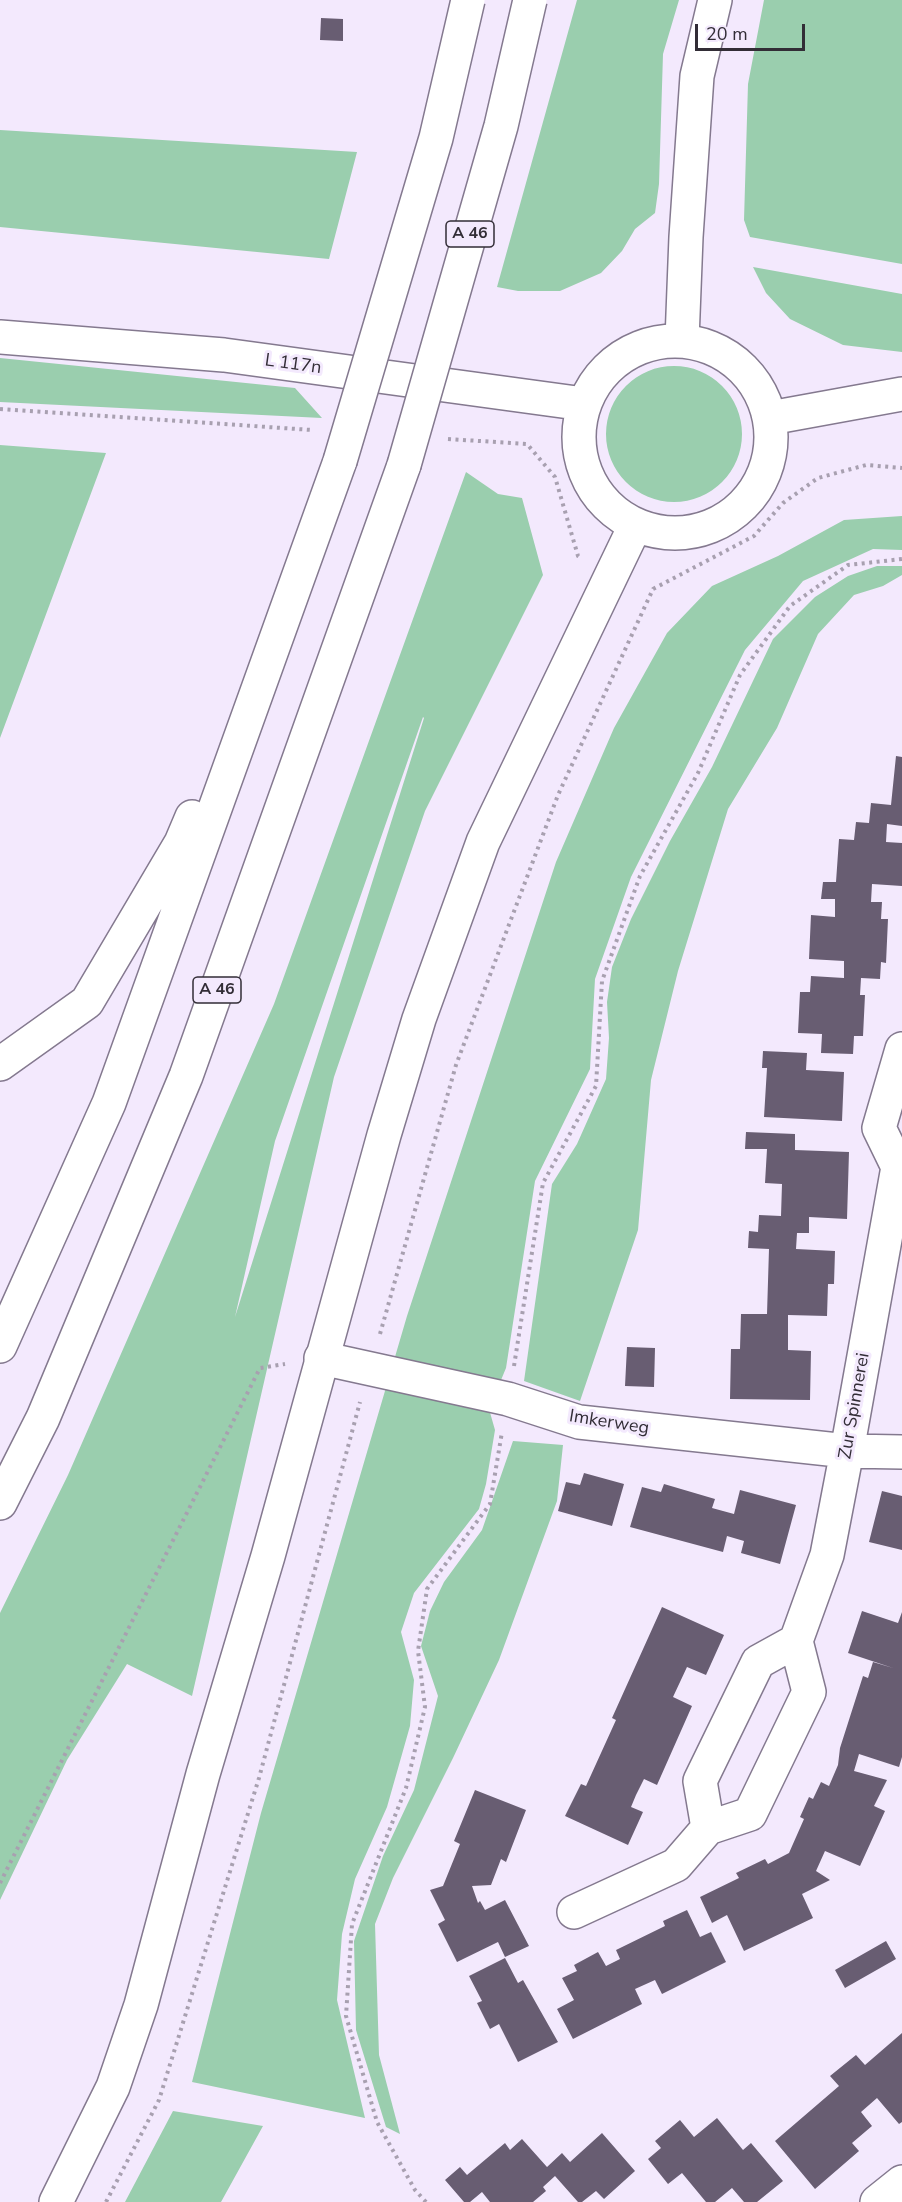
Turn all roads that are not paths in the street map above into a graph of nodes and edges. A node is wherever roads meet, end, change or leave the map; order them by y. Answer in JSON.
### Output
{"nodes":[{"id":1,"x":468,"y":0,"type":"edge"},
{"id":2,"x":530,"y":0,"type":"edge"},
{"id":3,"x":715,"y":0,"type":"edge"},
{"id":4,"x":0,"y":338,"type":"edge"},
{"id":5,"x":682,"y":340,"type":"junction"},
{"id":6,"x":902,"y":394,"type":"edge"},
{"id":7,"x":584,"y":404,"type":"junction"},
{"id":8,"x":770,"y":418,"type":"junction"},
{"id":9,"x":339,"y":461,"type":"junction"},
{"id":10,"x":635,"y":526,"type":"junction"},
{"id":11,"x":902,"y":1049,"type":"edge"},
{"id":12,"x":0,"y":1064,"type":"edge"},
{"id":13,"x":900,"y":1165,"type":"edge"},
{"id":14,"x":0,"y":1346,"type":"edge"},
{"id":15,"x":321,"y":1358,"type":"junction"},
{"id":16,"x":847,"y":1451,"type":"junction"},
{"id":17,"x":902,"y":1452,"type":"edge"},
{"id":18,"x":0,"y":1503,"type":"edge"},
{"id":19,"x":796,"y":1641,"type":"junction"},
{"id":20,"x":708,"y":1828,"type":"junction"},
{"id":21,"x":574,"y":1912,"type":"dead end"},
{"id":22,"x":902,"y":2182,"type":"edge"},
{"id":23,"x":56,"y":2202,"type":"edge"},
{"id":24,"x":877,"y":2202,"type":"edge"}],
"edges":[{"from":1,"to":9,"type":"main road","bridge":true},
{"from":2,"to":18,"type":"main road","number":"A 46","bridge":true},
{"from":3,"to":5,"type":"main road"},
{"from":4,"to":7,"type":"main road","name":"L 117n"},
{"from":5,"to":7,"type":"main road"},
{"from":5,"to":8,"type":"main road"},
{"from":6,"to":8,"type":"main road"},
{"from":7,"to":10,"type":"main road"},
{"from":8,"to":10,"type":"main road"},
{"from":9,"to":12,"type":"main road"},
{"from":9,"to":14,"type":"main road"},
{"from":10,"to":15,"type":"main road"},
{"from":11,"to":13,"type":"main road","name":"Zur Spinnerei"},
{"from":13,"to":16,"type":"main road","name":"Zur Spinnerei"},
{"from":15,"to":16,"type":"main road","name":"Imkerweg"},
{"from":15,"to":23,"type":"main road"},
{"from":16,"to":17,"type":"main road","name":"Imkerweg"},
{"from":16,"to":19,"type":"main road","name":"Zur Spinnerei"},
{"from":19,"to":20,"type":"main road"},
{"from":19,"to":20,"type":"main road"},
{"from":20,"to":21,"type":"main road"},
{"from":22,"to":24,"type":"main road"}]}
